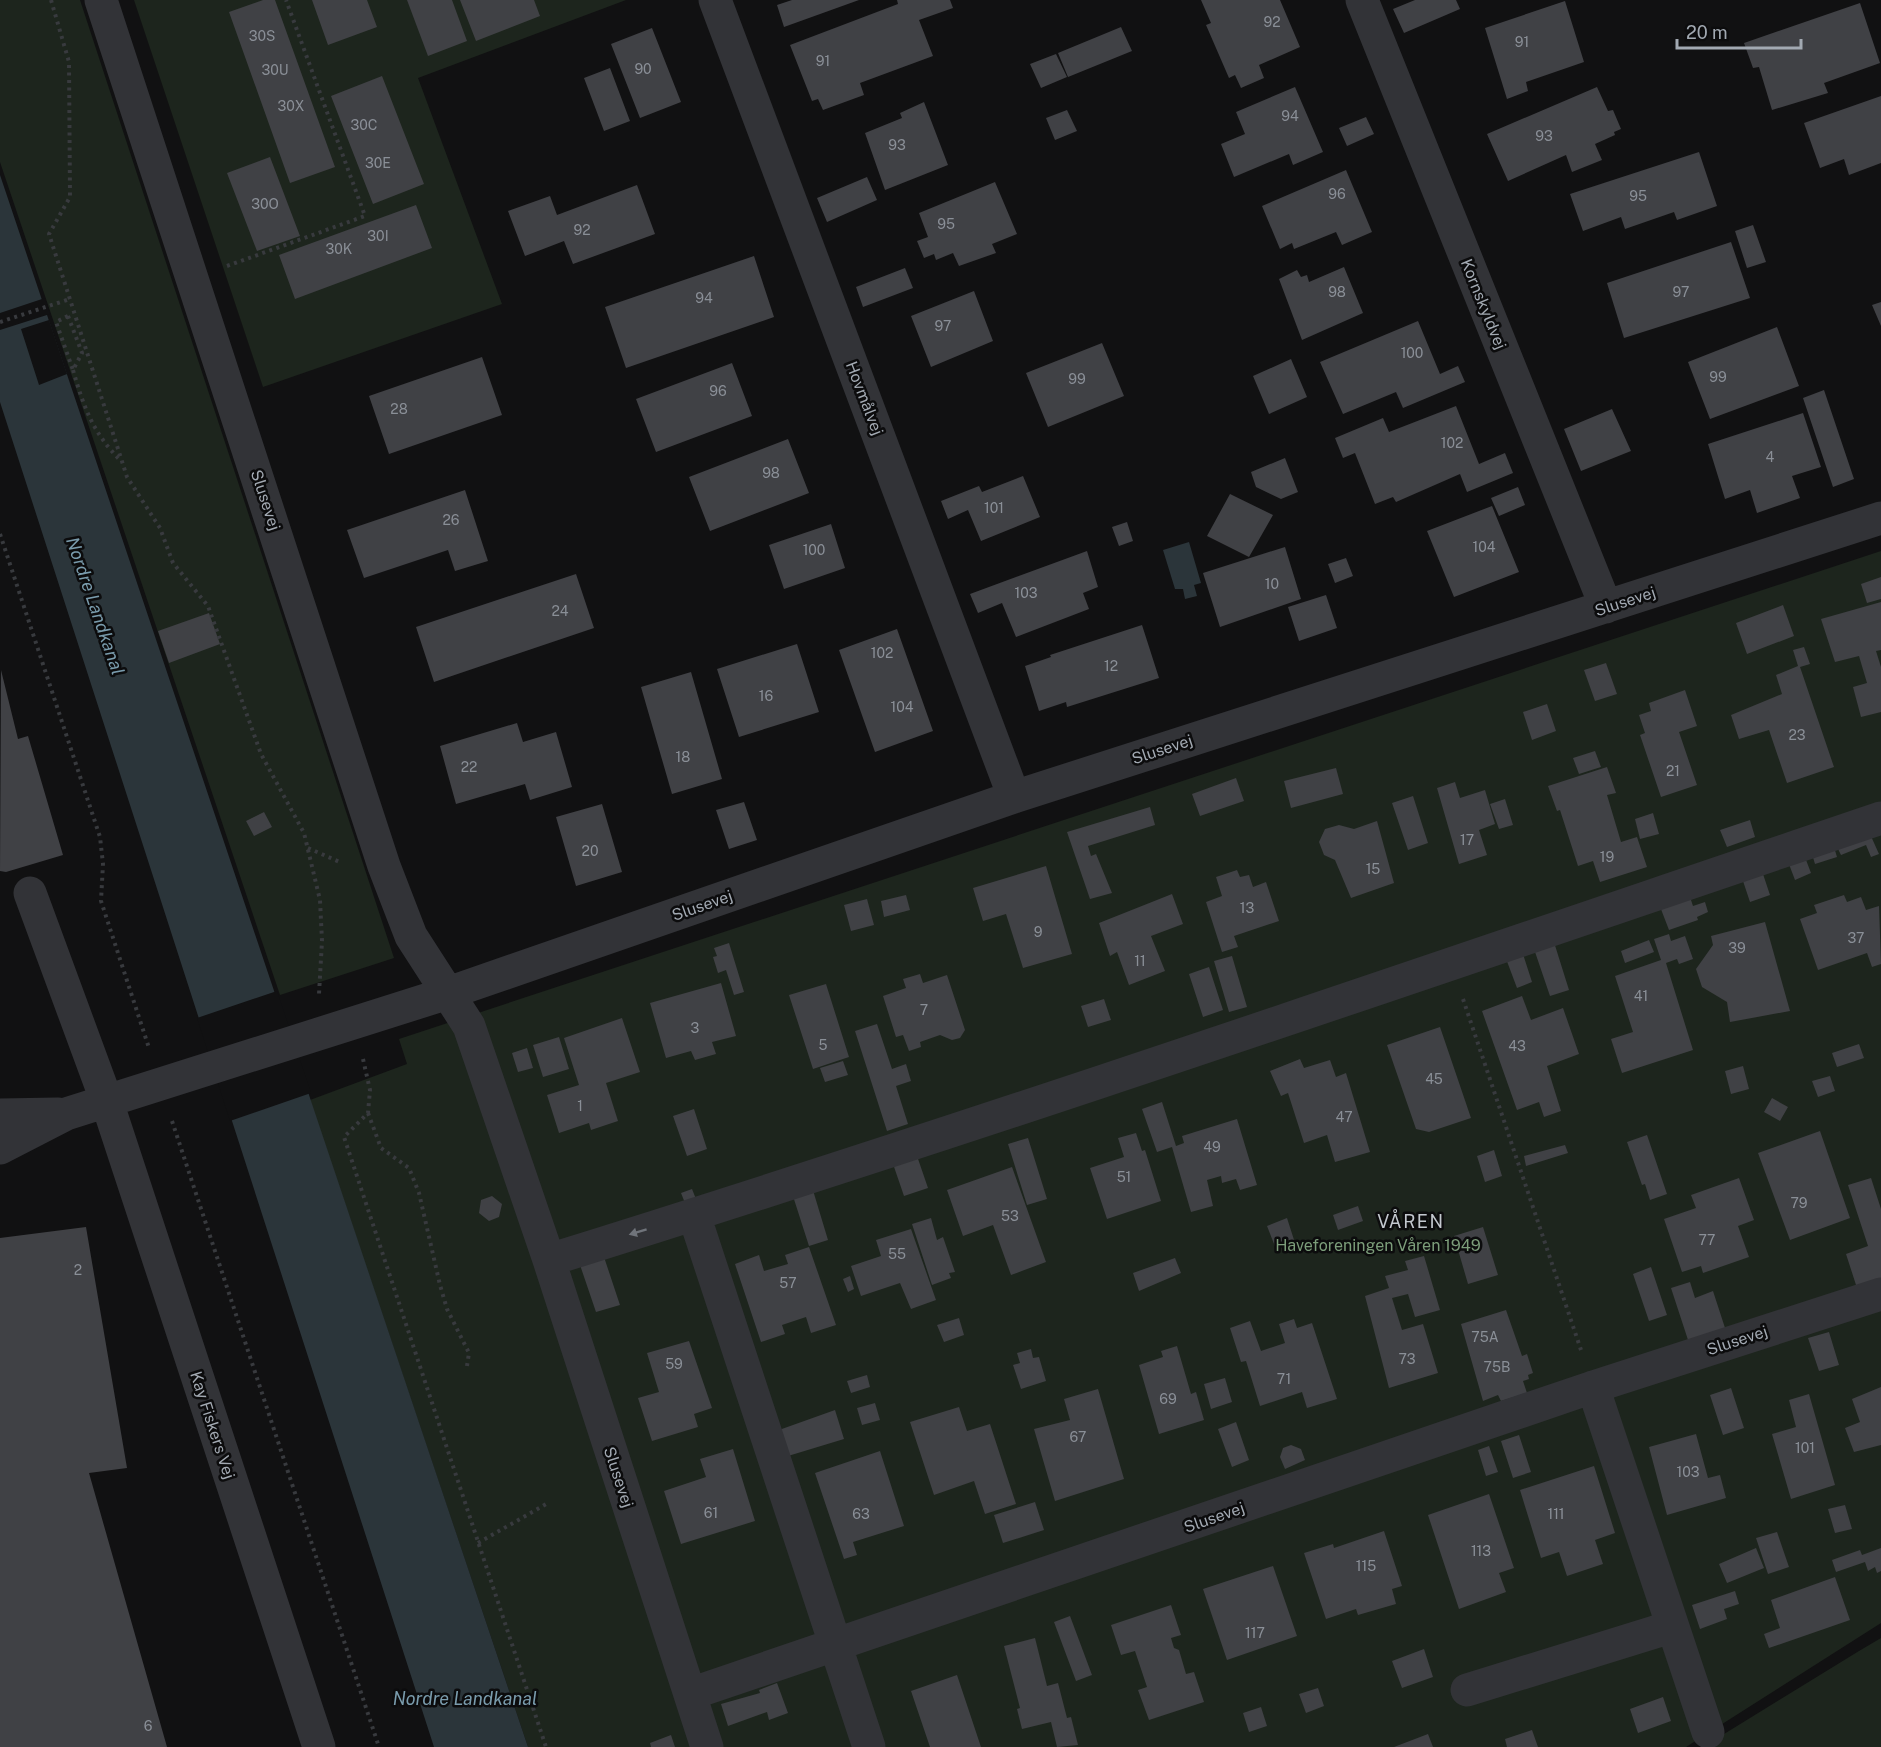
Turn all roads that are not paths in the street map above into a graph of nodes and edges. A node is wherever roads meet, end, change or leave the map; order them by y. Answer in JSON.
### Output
{"nodes":[{"id":1,"x":101,"y":0,"type":"edge"},
{"id":2,"x":715,"y":0,"type":"edge"},
{"id":3,"x":1362,"y":0,"type":"edge"},
{"id":4,"x":1881,"y":518,"type":"edge"},
{"id":5,"x":1606,"y":607,"type":"junction"},
{"id":6,"x":1014,"y":797,"type":"junction"},
{"id":7,"x":1881,"y":818,"type":"edge"},
{"id":8,"x":30,"y":893,"type":"dead end"},
{"id":9,"x":448,"y":993,"type":"junction"},
{"id":10,"x":107,"y":1102,"type":"junction"},
{"id":11,"x":66,"y":1114,"type":"junction"},
{"id":12,"x":0,"y":1115,"type":"edge"},
{"id":13,"x":0,"y":1148,"type":"edge"},
{"id":14,"x":694,"y":1215,"type":"junction"},
{"id":15,"x":549,"y":1260,"type":"junction"},
{"id":16,"x":1881,"y":1294,"type":"edge"},
{"id":17,"x":1593,"y":1387,"type":"junction"},
{"id":18,"x":1671,"y":1627,"type":"junction"},
{"id":19,"x":834,"y":1646,"type":"junction"},
{"id":20,"x":1467,"y":1690,"type":"dead end"},
{"id":21,"x":690,"y":1694,"type":"junction"},
{"id":22,"x":1708,"y":1732,"type":"dead end"},
{"id":23,"x":319,"y":1747,"type":"edge"},
{"id":24,"x":707,"y":1747,"type":"edge"},
{"id":25,"x":868,"y":1747,"type":"edge"}],
"edges":[{"from":1,"to":9,"type":"street","name":"Slusevej"},
{"from":2,"to":6,"type":"street","name":"Hovmålvej"},
{"from":3,"to":5,"type":"street","name":"Kornskyldvej"},
{"from":4,"to":5,"type":"street","name":"Slusevej"},
{"from":5,"to":6,"type":"street","name":"Slusevej"},
{"from":6,"to":9,"type":"street","name":"Slusevej"},
{"from":7,"to":14,"type":"street"},
{"from":8,"to":10,"type":"street","name":"Kay Fiskers Vej"},
{"from":9,"to":10,"type":"street"},
{"from":9,"to":15,"type":"street","name":"Slusevej"},
{"from":10,"to":11,"type":"street"},
{"from":10,"to":23,"type":"street","name":"Kay Fiskers Vej"},
{"from":11,"to":12,"type":"street"},
{"from":11,"to":13,"type":"street"},
{"from":14,"to":15,"type":"street","one_way":true},
{"from":14,"to":19,"type":"street"},
{"from":15,"to":21,"type":"street","name":"Slusevej"},
{"from":16,"to":17,"type":"street","name":"Slusevej"},
{"from":17,"to":18,"type":"street"},
{"from":17,"to":19,"type":"street","name":"Slusevej"},
{"from":18,"to":20,"type":"street"},
{"from":18,"to":22,"type":"street"},
{"from":19,"to":21,"type":"street","name":"Slusevej"},
{"from":19,"to":25,"type":"street"},
{"from":21,"to":24,"type":"street","name":"Slusevej"}]}
